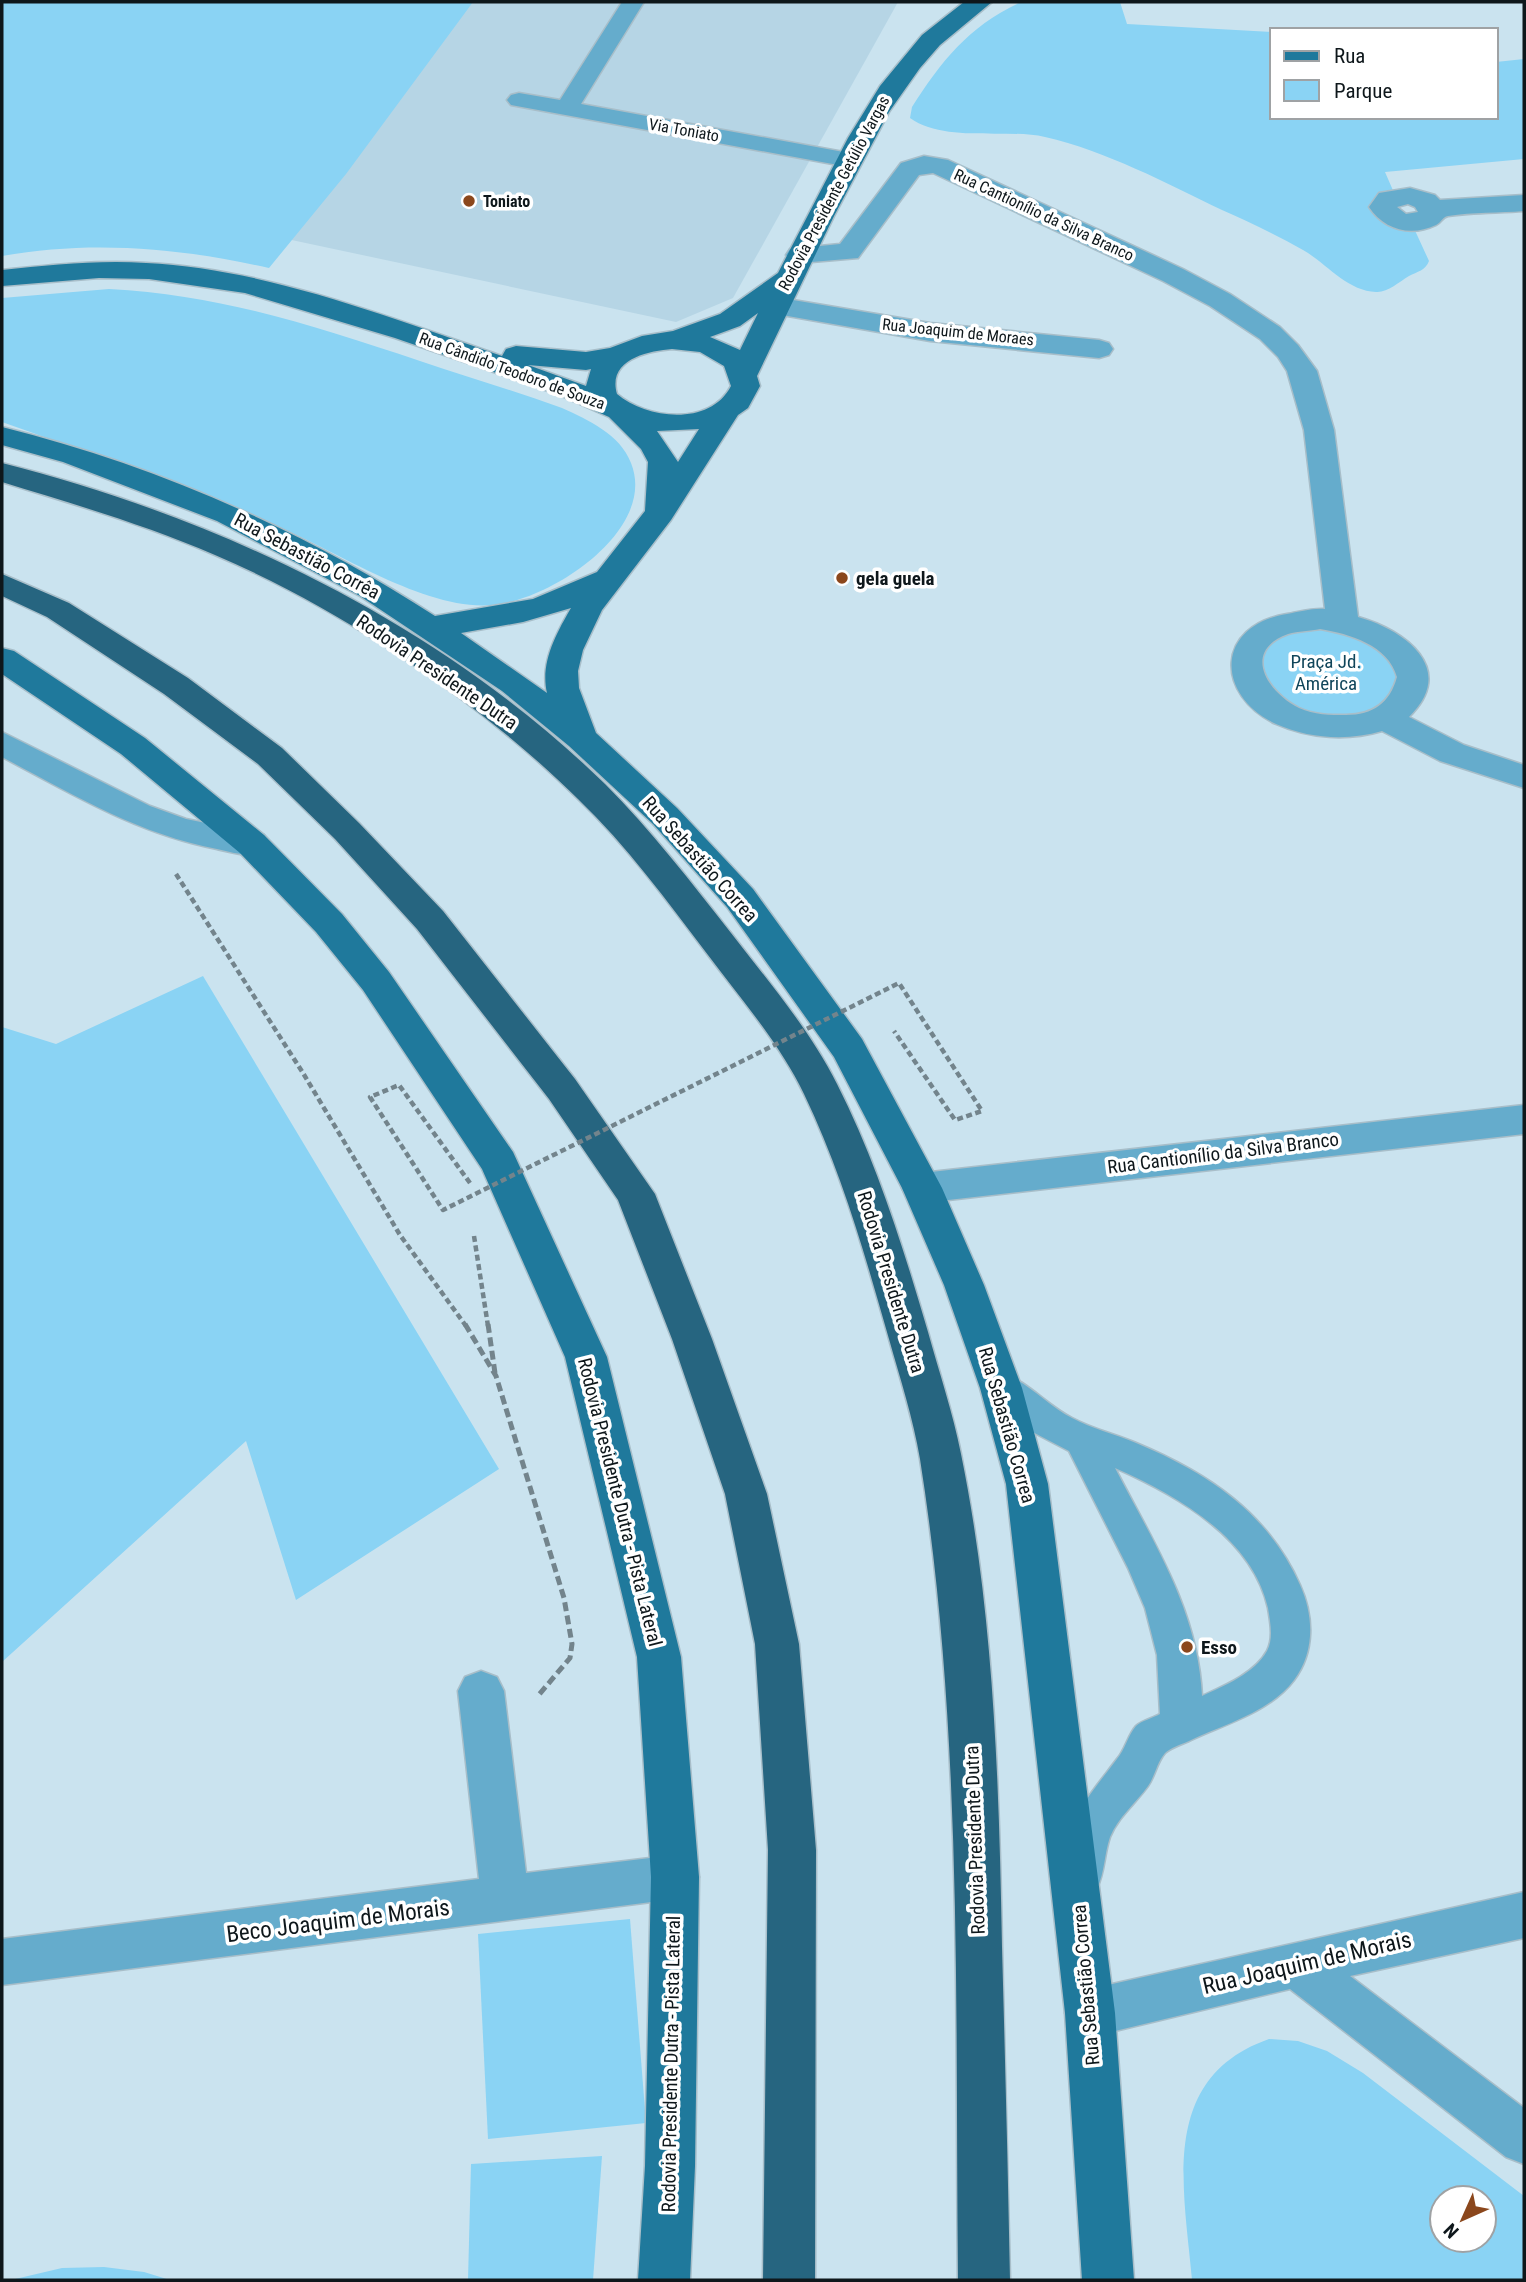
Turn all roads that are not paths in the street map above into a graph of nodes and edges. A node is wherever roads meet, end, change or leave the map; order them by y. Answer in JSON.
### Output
{"nodes":[{"id":1,"x":634,"y":2,"type":"edge"},
{"id":2,"x":980,"y":2,"type":"edge"},
{"id":3,"x":519,"y":100,"type":"dead end"},
{"id":4,"x":567,"y":108,"type":"junction"},
{"id":5,"x":849,"y":160,"type":"junction"},
{"id":6,"x":1524,"y":203,"type":"edge"},
{"id":7,"x":1433,"y":209,"type":"dead end"},
{"id":8,"x":794,"y":266,"type":"junction"},
{"id":9,"x":2,"y":278,"type":"edge"},
{"id":10,"x":775,"y":306,"type":"junction"},
{"id":11,"x":405,"y":332,"type":"junction"},
{"id":12,"x":673,"y":340,"type":"junction"},
{"id":13,"x":1099,"y":349,"type":"dead end"},
{"id":14,"x":619,"y":355,"type":"junction"},
{"id":15,"x":743,"y":374,"type":"junction"},
{"id":16,"x":726,"y":410,"type":"junction"},
{"id":17,"x":619,"y":411,"type":"junction"},
{"id":18,"x":2,"y":436,"type":"edge"},
{"id":19,"x":2,"y":472,"type":"edge"},
{"id":20,"x":660,"y":513,"type":"junction"},
{"id":21,"x":610,"y":578,"type":"junction"},
{"id":22,"x":2,"y":584,"type":"edge"},
{"id":23,"x":1342,"y":621,"type":"junction"},
{"id":24,"x":432,"y":627,"type":"junction"},
{"id":25,"x":2,"y":659,"type":"edge"},
{"id":26,"x":1386,"y":718,"type":"junction"},
{"id":27,"x":581,"y":738,"type":"junction"},
{"id":28,"x":6,"y":751,"type":"edge"},
{"id":29,"x":1524,"y":777,"type":"edge"},
{"id":30,"x":252,"y":844,"type":"junction"},
{"id":31,"x":1524,"y":1119,"type":"edge"},
{"id":32,"x":922,"y":1188,"type":"junction"},
{"id":33,"x":1000,"y":1388,"type":"junction"},
{"id":34,"x":1085,"y":1442,"type":"junction"},
{"id":35,"x":481,"y":1690,"type":"dead end"},
{"id":36,"x":1180,"y":1725,"type":"junction"},
{"id":37,"x":675,"y":1877,"type":"junction"},
{"id":38,"x":1078,"y":1894,"type":"junction"},
{"id":39,"x":505,"y":1900,"type":"junction"},
{"id":40,"x":1524,"y":1915,"type":"edge"},
{"id":41,"x":2,"y":1962,"type":"edge"},
{"id":42,"x":1296,"y":1964,"type":"junction"},
{"id":43,"x":1090,"y":2014,"type":"junction"},
{"id":44,"x":1524,"y":2139,"type":"edge"},
{"id":45,"x":664,"y":2280,"type":"edge"},
{"id":46,"x":789,"y":2280,"type":"edge"},
{"id":47,"x":984,"y":2280,"type":"edge"},
{"id":48,"x":1108,"y":2280,"type":"edge"}],
"edges":[{"from":1,"to":4,"type":"lane"},
{"from":2,"to":5,"type":"main road","name":"Rodovia Presidente Getúlio Vargas"},
{"from":3,"to":4,"type":"lane","name":"Via Toniato"},
{"from":4,"to":5,"type":"lane","name":"Via Toniato"},
{"from":5,"to":8,"type":"main road","name":"Rodovia Presidente Getúlio Vargas"},
{"from":6,"to":7,"type":"street"},
{"from":8,"to":10,"type":"main road","name":"Rodovia Presidente Getúlio Vargas"},
{"from":8,"to":12,"type":"main road"},
{"from":8,"to":23,"type":"street","name":"Rua Cantionílio da Silva Branco"},
{"from":9,"to":11,"type":"main road","name":"Rua Cândido Teodoro de Souza"},
{"from":10,"to":13,"type":"street","name":"Rua Joaquim de Moraes"},
{"from":10,"to":15,"type":"main road","name":"Rodovia Presidente Getúlio Vargas"},
{"from":11,"to":14,"type":"main road","name":"Rua Cândido Teodoro de Souza"},
{"from":11,"to":17,"type":"main road","name":"Rua Cândido Teodoro de Souza"},
{"from":12,"to":14,"type":"main road"},
{"from":12,"to":15,"type":"main road"},
{"from":14,"to":17,"type":"main road"},
{"from":15,"to":16,"type":"main road"},
{"from":16,"to":17,"type":"main road"},
{"from":16,"to":20,"type":"main road"},
{"from":17,"to":20,"type":"main road"},
{"from":18,"to":24,"type":"main road","name":"Rua Sebastião Corrêa"},
{"from":19,"to":47,"type":"highway","name":"Rodovia Presidente Dutra"},
{"from":20,"to":21,"type":"main road"},
{"from":21,"to":24,"type":"main road"},
{"from":21,"to":27,"type":"main road"},
{"from":22,"to":46,"type":"highway"},
{"from":23,"to":26,"type":"street"},
{"from":23,"to":26,"type":"street"},
{"from":24,"to":27,"type":"main road","name":"Rua Sebastião Corrêa"},
{"from":25,"to":30,"type":"main road","name":"Rodovia Presidente Dutra - Pista Lateral"},
{"from":26,"to":29,"type":"street"},
{"from":27,"to":32,"type":"main road","name":"Rua Sebastião Correa"},
{"from":28,"to":30,"type":"street"},
{"from":30,"to":37,"type":"main road","name":"Rodovia Presidente Dutra - Pista Lateral"},
{"from":31,"to":32,"type":"street","name":"Rua Cantionílio da Silva Branco"},
{"from":32,"to":33,"type":"main road","name":"Rua Sebastião Correa"},
{"from":33,"to":34,"type":"lane"},
{"from":33,"to":38,"type":"main road","name":"Rua Sebastião Correa"},
{"from":34,"to":36,"type":"lane"},
{"from":34,"to":36,"type":"lane"},
{"from":35,"to":39,"type":"street"},
{"from":36,"to":38,"type":"lane"},
{"from":37,"to":39,"type":"street","name":"Beco Joaquim de Morais"},
{"from":37,"to":45,"type":"main road","name":"Rodovia Presidente Dutra - Pista Lateral"},
{"from":38,"to":43,"type":"main road","name":"Rua Sebastião Correa"},
{"from":39,"to":41,"type":"street","name":"Beco Joaquim de Morais"},
{"from":40,"to":42,"type":"street","name":"Rua Joaquim de Morais"},
{"from":42,"to":43,"type":"street","name":"Rua Joaquim de Morais"},
{"from":42,"to":44,"type":"street"},
{"from":43,"to":48,"type":"main road","name":"Rua Sebastião Correa"}]}
